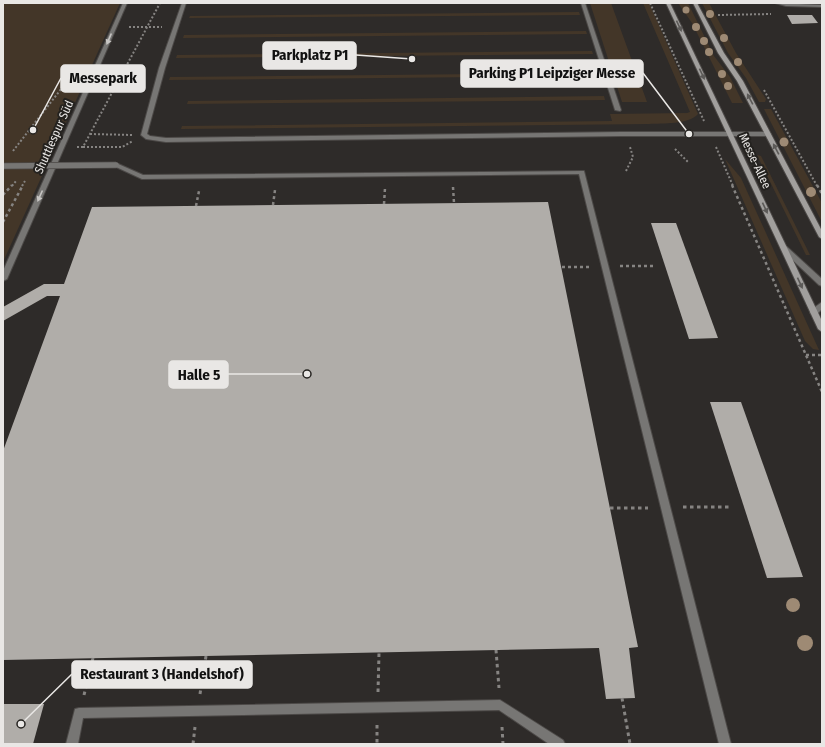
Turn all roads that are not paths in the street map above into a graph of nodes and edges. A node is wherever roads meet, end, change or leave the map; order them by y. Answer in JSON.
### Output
{"nodes":[{"id":1,"x":125,"y":3,"type":"edge"},
{"id":2,"x":184,"y":3,"type":"edge"},
{"id":3,"x":583,"y":3,"type":"edge"},
{"id":4,"x":668,"y":3,"type":"edge"},
{"id":5,"x":695,"y":3,"type":"edge"},
{"id":6,"x":777,"y":3,"type":"edge"},
{"id":7,"x":822,"y":6,"type":"edge"},
{"id":8,"x":618,"y":110,"type":"dead end"},
{"id":9,"x":730,"y":134,"type":"junction"},
{"id":10,"x":768,"y":134,"type":"junction"},
{"id":11,"x":3,"y":166,"type":"edge"},
{"id":12,"x":822,"y":237,"type":"edge"},
{"id":13,"x":784,"y":248,"type":"junction"},
{"id":14,"x":3,"y":279,"type":"edge"},
{"id":15,"x":822,"y":283,"type":"edge"},
{"id":16,"x":822,"y":305,"type":"edge"},
{"id":17,"x":814,"y":312,"type":"junction"},
{"id":18,"x":822,"y":329,"type":"edge"},
{"id":19,"x":72,"y":744,"type":"edge"},
{"id":20,"x":559,"y":744,"type":"edge"},
{"id":21,"x":725,"y":744,"type":"edge"}],
"edges":[{"from":1,"to":14,"type":"lane","name":"Shuttlespur Süd","one_way":true},
{"from":2,"to":9,"type":"lane"},
{"from":3,"to":8,"type":"lane"},
{"from":4,"to":9,"type":"main road","name":"Messe-Allee","one_way":true},
{"from":10,"to":5,"type":"main road","name":"Messe-Allee","one_way":true},
{"from":6,"to":7,"type":"lane"},
{"from":9,"to":10,"type":"lane"},
{"from":9,"to":13,"type":"main road","name":"Messe-Allee","one_way":true},
{"from":12,"to":10,"type":"main road","name":"Messe-Allee","one_way":true},
{"from":11,"to":21,"type":"lane","bridge":true},
{"from":13,"to":15,"type":"lane"},
{"from":13,"to":17,"type":"main road","name":"Messe-Allee","one_way":true},
{"from":16,"to":17,"type":"lane"},
{"from":17,"to":18,"type":"main road","name":"Messe-Allee"},
{"from":19,"to":20,"type":"lane"}]}
